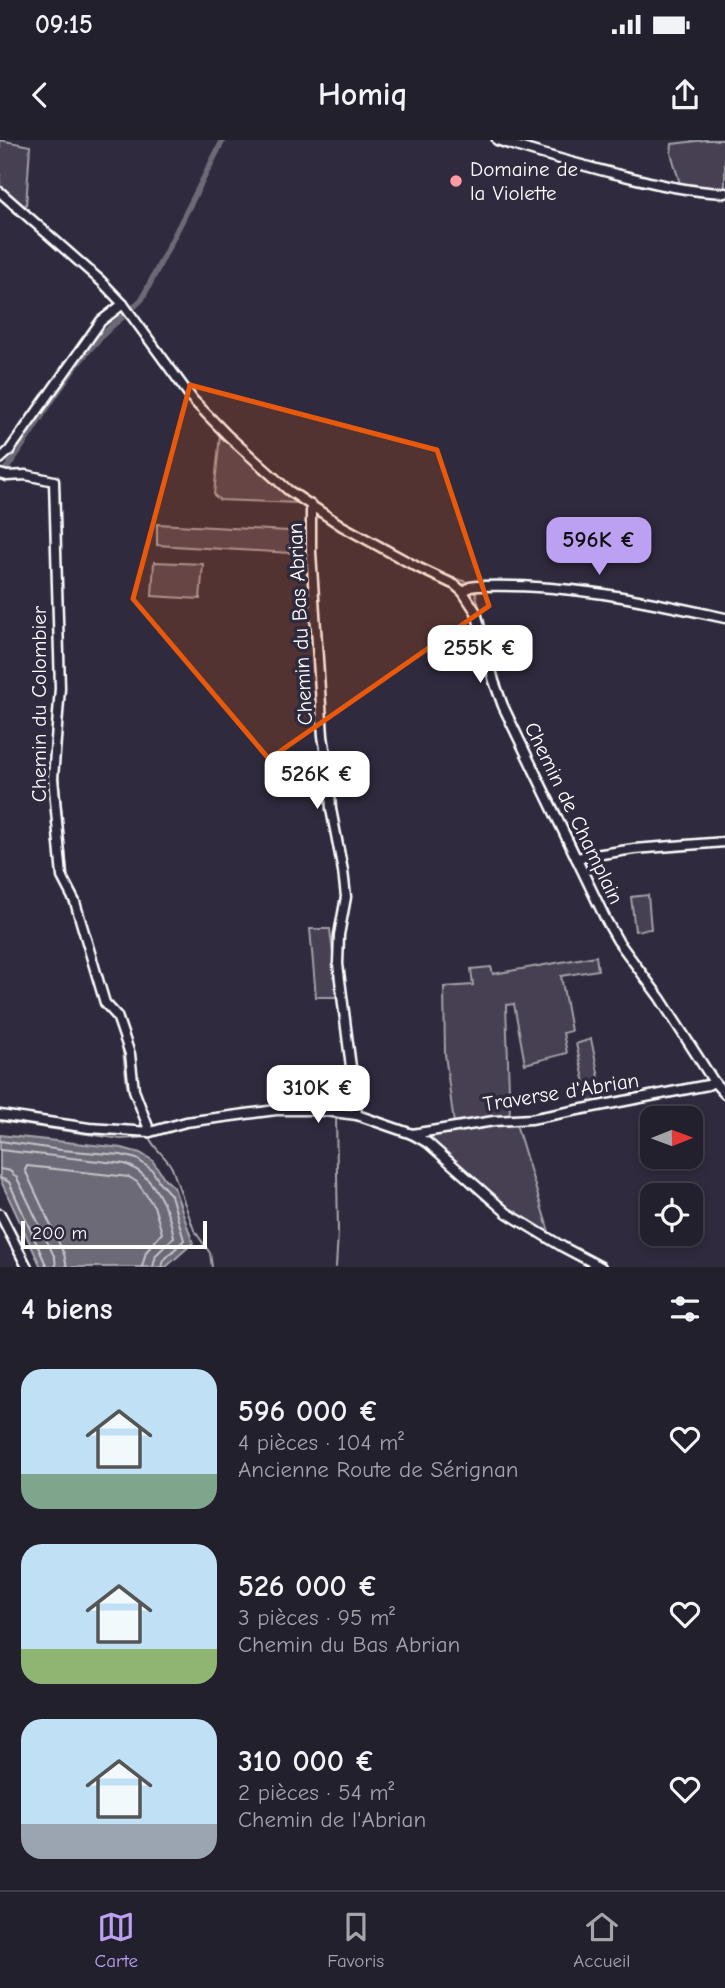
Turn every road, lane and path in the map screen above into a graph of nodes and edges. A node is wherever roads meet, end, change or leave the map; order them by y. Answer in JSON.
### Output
{"nodes":[{"id":1,"x":497,"y":140,"type":"edge"},
{"id":2,"x":0,"y":192,"type":"edge"},
{"id":3,"x":725,"y":192,"type":"edge"},
{"id":4,"x":123,"y":304,"type":"junction"},
{"id":5,"x":0,"y":459,"type":"edge"},
{"id":6,"x":2,"y":475,"type":"edge"},
{"id":7,"x":311,"y":505,"type":"junction"},
{"id":8,"x":463,"y":592,"type":"junction"},
{"id":9,"x":725,"y":618,"type":"edge"},
{"id":10,"x":725,"y":842,"type":"edge"},
{"id":11,"x":576,"y":858,"type":"junction"},
{"id":12,"x":714,"y":1082,"type":"junction"},
{"id":13,"x":725,"y":1094,"type":"edge"},
{"id":14,"x":0,"y":1115,"type":"edge"},
{"id":15,"x":356,"y":1115,"type":"junction"},
{"id":16,"x":150,"y":1132,"type":"junction"},
{"id":17,"x":412,"y":1134,"type":"junction"},
{"id":18,"x":0,"y":1214,"type":"edge"},
{"id":19,"x":27,"y":1267,"type":"edge"},
{"id":20,"x":601,"y":1267,"type":"edge"}],
"edges":[{"from":1,"to":3,"type":"street"},
{"from":2,"to":4,"type":"street"},
{"from":4,"to":5,"type":"street"},
{"from":4,"to":7,"type":"street"},
{"from":6,"to":16,"type":"street","name":"Chemin du Colombier"},
{"from":7,"to":8,"type":"street"},
{"from":7,"to":15,"type":"street","name":"Chemin du Bas Abrian"},
{"from":8,"to":9,"type":"street"},
{"from":8,"to":11,"type":"street","name":"Chemin de Champlain"},
{"from":10,"to":11,"type":"street"},
{"from":11,"to":12,"type":"street","name":"Chemin de Champlain"},
{"from":12,"to":13,"type":"street","name":"Chemin de Champlain"},
{"from":12,"to":17,"type":"street","name":"Traverse d'Abrian"},
{"from":14,"to":16,"type":"street"},
{"from":15,"to":16,"type":"street"},
{"from":15,"to":17,"type":"street"},
{"from":17,"to":20,"type":"street"},
{"from":18,"to":19,"type":"street"}]}
